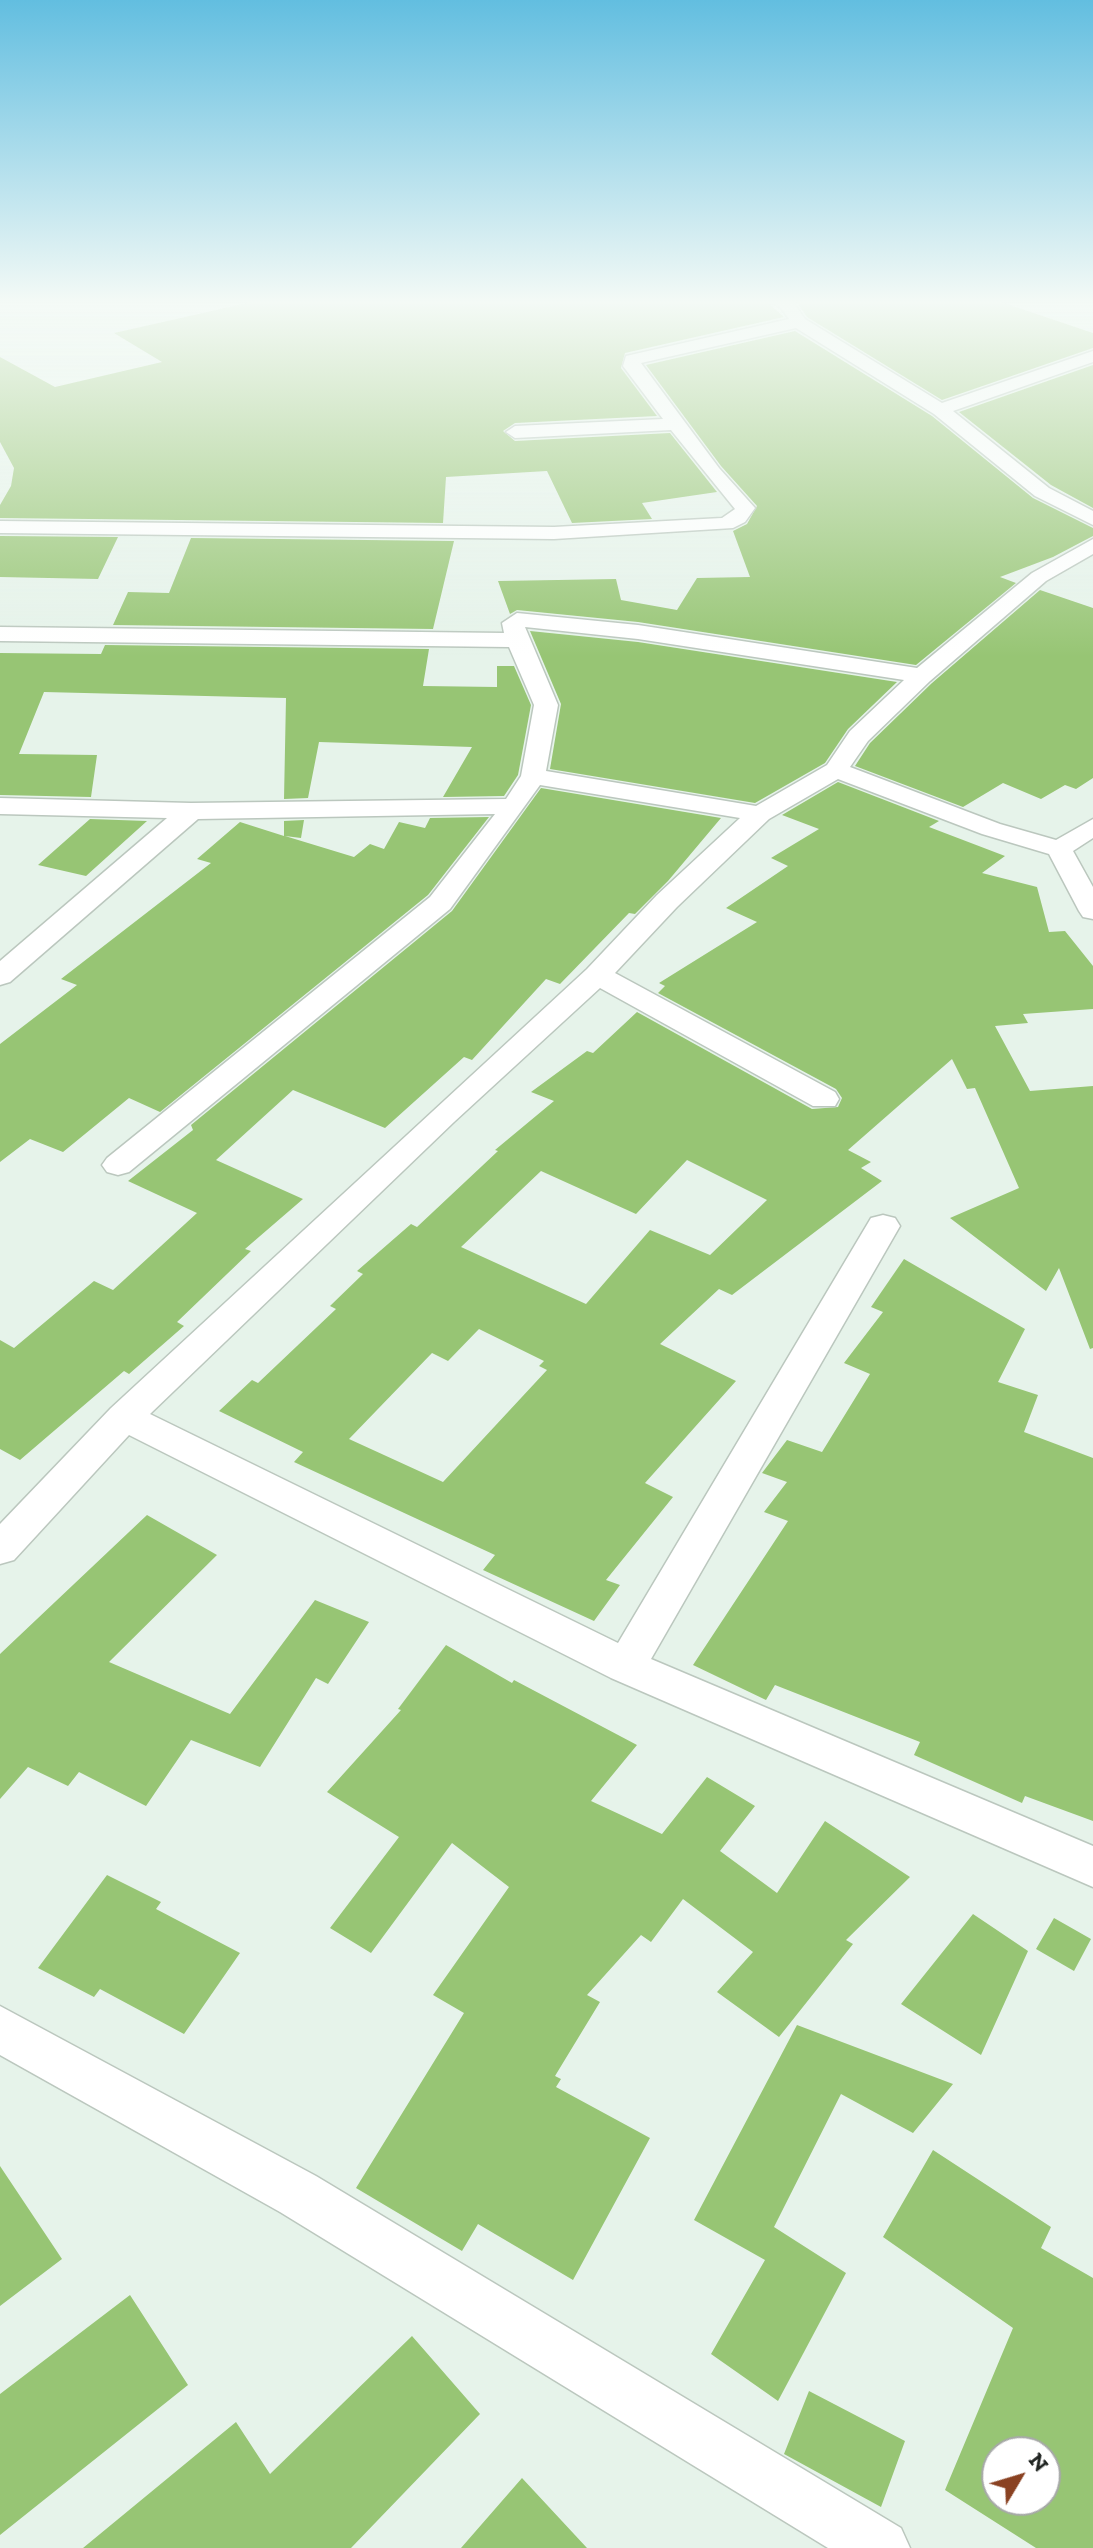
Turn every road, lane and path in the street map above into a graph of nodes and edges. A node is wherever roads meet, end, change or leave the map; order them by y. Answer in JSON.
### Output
{"nodes":[{"id":1,"x":673,"y":420,"type":"edge"},
{"id":2,"x":952,"y":420,"type":"edge"},
{"id":3,"x":676,"y":424,"type":"junction"},
{"id":4,"x":515,"y":432,"type":"dead end"},
{"id":5,"x":1093,"y":519,"type":"edge"},
{"id":6,"x":0,"y":527,"type":"edge"},
{"id":7,"x":1093,"y":545,"type":"edge"},
{"id":8,"x":0,"y":634,"type":"edge"},
{"id":9,"x":517,"y":640,"type":"junction"},
{"id":10,"x":922,"y":676,"type":"junction"},
{"id":11,"x":836,"y":770,"type":"junction"},
{"id":12,"x":533,"y":776,"type":"junction"},
{"id":13,"x":0,"y":806,"type":"edge"},
{"id":14,"x":514,"y":806,"type":"junction"},
{"id":15,"x":191,"y":811,"type":"junction"},
{"id":16,"x":760,"y":814,"type":"junction"},
{"id":17,"x":1093,"y":827,"type":"edge"},
{"id":18,"x":1059,"y":849,"type":"junction"},
{"id":19,"x":1093,"y":911,"type":"edge"},
{"id":20,"x":597,"y":975,"type":"junction"},
{"id":21,"x":0,"y":976,"type":"edge"},
{"id":22,"x":824,"y":1099,"type":"dead end"},
{"id":23,"x":118,"y":1165,"type":"dead end"},
{"id":24,"x":883,"y":1226,"type":"dead end"},
{"id":25,"x":124,"y":1417,"type":"junction"},
{"id":26,"x":0,"y":1549,"type":"edge"},
{"id":27,"x":626,"y":1666,"type":"junction"},
{"id":28,"x":1093,"y":1867,"type":"edge"},
{"id":29,"x":0,"y":2029,"type":"edge"},
{"id":30,"x":881,"y":2548,"type":"edge"}],
"edges":[{"from":1,"to":3,"type":"street"},
{"from":2,"to":5,"type":"street"},
{"from":3,"to":4,"type":"street"},
{"from":3,"to":6,"type":"street"},
{"from":7,"to":10,"type":"street"},
{"from":8,"to":9,"type":"street"},
{"from":9,"to":10,"type":"street"},
{"from":9,"to":12,"type":"street"},
{"from":10,"to":11,"type":"street"},
{"from":11,"to":16,"type":"street"},
{"from":11,"to":18,"type":"street"},
{"from":12,"to":14,"type":"street"},
{"from":12,"to":16,"type":"street"},
{"from":13,"to":15,"type":"street"},
{"from":14,"to":15,"type":"street"},
{"from":14,"to":23,"type":"street"},
{"from":15,"to":21,"type":"street"},
{"from":16,"to":20,"type":"street"},
{"from":17,"to":18,"type":"street"},
{"from":18,"to":19,"type":"street"},
{"from":20,"to":22,"type":"street"},
{"from":20,"to":25,"type":"street"},
{"from":24,"to":27,"type":"street"},
{"from":25,"to":26,"type":"street"},
{"from":25,"to":27,"type":"street"},
{"from":27,"to":28,"type":"street"},
{"from":29,"to":30,"type":"street"}]}
